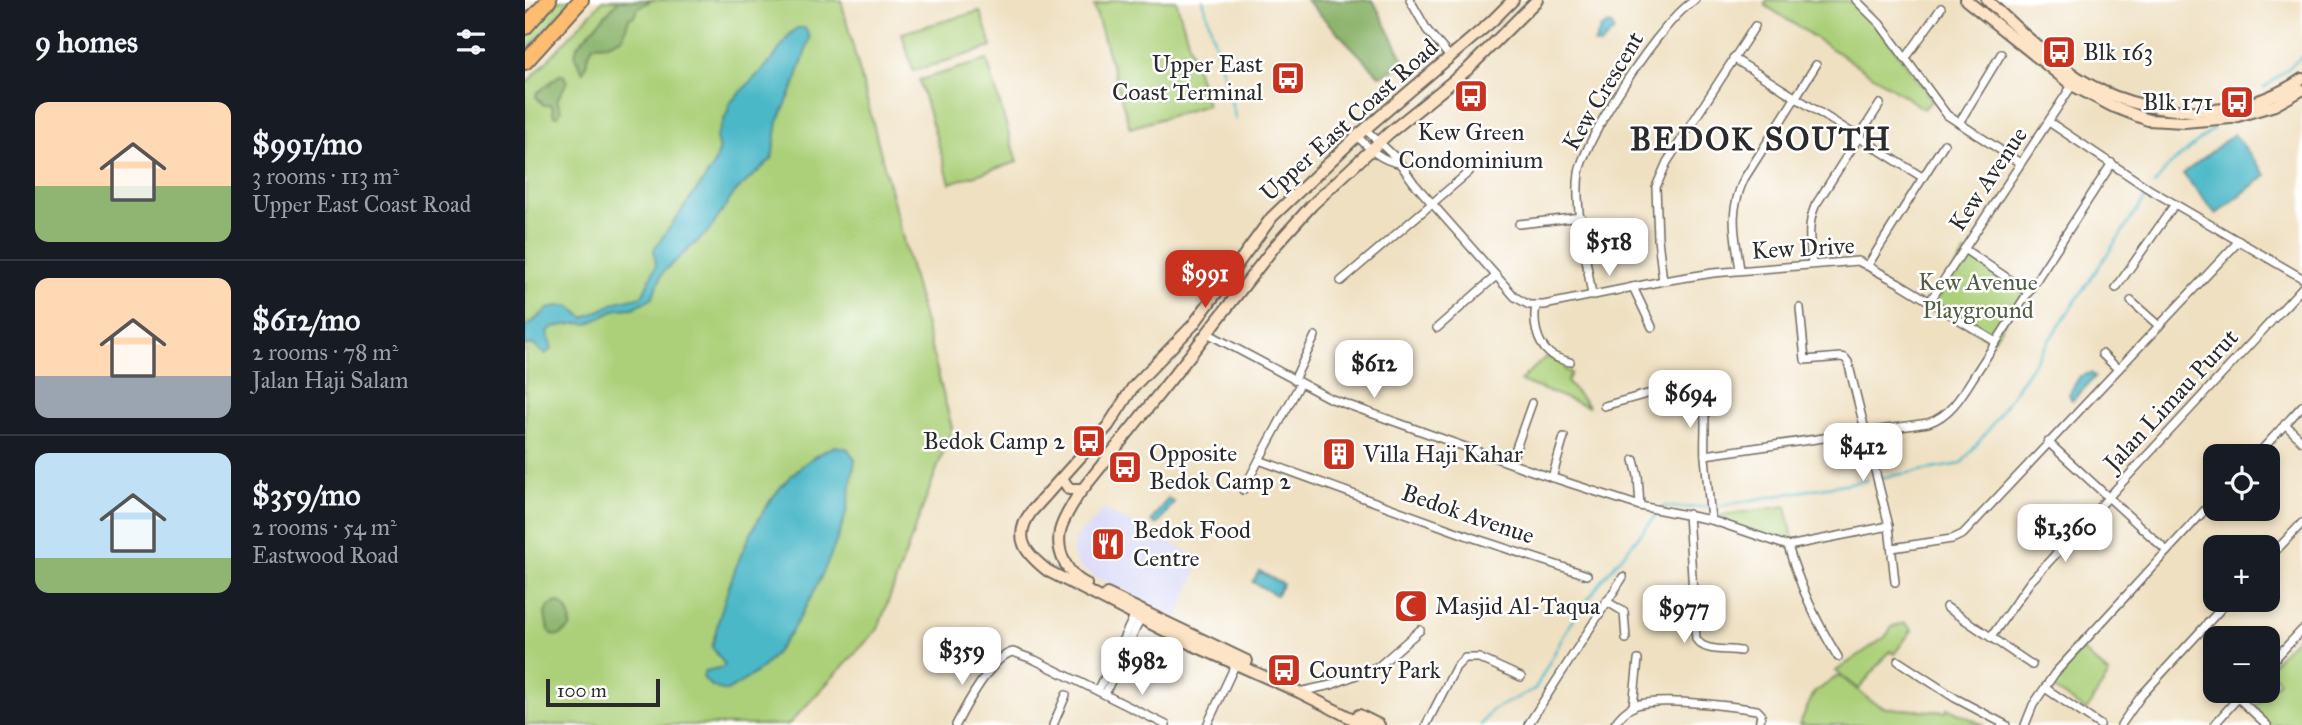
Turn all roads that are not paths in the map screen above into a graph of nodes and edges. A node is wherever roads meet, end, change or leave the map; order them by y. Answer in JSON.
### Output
{"nodes":[{"id":1,"x":549,"y":0,"type":"edge"},
{"id":2,"x":581,"y":0,"type":"edge"},
{"id":3,"x":1409,"y":0,"type":"edge"},
{"id":4,"x":1513,"y":0,"type":"edge"},
{"id":5,"x":1537,"y":0,"type":"edge"},
{"id":6,"x":1695,"y":0,"type":"edge"},
{"id":7,"x":1856,"y":0,"type":"edge"},
{"id":8,"x":1966,"y":0,"type":"edge"},
{"id":9,"x":1987,"y":0,"type":"edge"},
{"id":10,"x":1941,"y":8,"type":"dead end"},
{"id":11,"x":1755,"y":26,"type":"dead end"},
{"id":12,"x":525,"y":27,"type":"edge"},
{"id":13,"x":2001,"y":54,"type":"dead end"},
{"id":14,"x":1450,"y":57,"type":"junction"},
{"id":15,"x":1733,"y":58,"type":"junction"},
{"id":16,"x":1906,"y":58,"type":"junction"},
{"id":17,"x":525,"y":62,"type":"edge"},
{"id":18,"x":1816,"y":65,"type":"dead end"},
{"id":19,"x":2302,"y":79,"type":"edge"},
{"id":20,"x":2075,"y":81,"type":"junction"},
{"id":21,"x":2302,"y":90,"type":"edge"},
{"id":22,"x":1795,"y":99,"type":"junction"},
{"id":23,"x":1880,"y":104,"type":"dead end"},
{"id":24,"x":2049,"y":122,"type":"junction"},
{"id":25,"x":1959,"y":123,"type":"junction"},
{"id":26,"x":1361,"y":132,"type":"junction"},
{"id":27,"x":1858,"y":138,"type":"junction"},
{"id":28,"x":1380,"y":142,"type":"junction"},
{"id":29,"x":1944,"y":144,"type":"dead end"},
{"id":30,"x":1371,"y":150,"type":"junction"},
{"id":31,"x":1398,"y":163,"type":"junction"},
{"id":32,"x":2020,"y":163,"type":"junction"},
{"id":33,"x":2112,"y":163,"type":"junction"},
{"id":34,"x":1469,"y":172,"type":"dead end"},
{"id":35,"x":1922,"y":177,"type":"junction"},
{"id":36,"x":1432,"y":204,"type":"junction"},
{"id":37,"x":2175,"y":204,"type":"junction"},
{"id":38,"x":1581,"y":216,"type":"junction"},
{"id":39,"x":1519,"y":224,"type":"dead end"},
{"id":40,"x":2239,"y":241,"type":"junction"},
{"id":41,"x":1964,"y":249,"type":"junction"},
{"id":42,"x":1812,"y":264,"type":"junction"},
{"id":43,"x":1868,"y":265,"type":"junction"},
{"id":44,"x":1740,"y":270,"type":"junction"},
{"id":45,"x":1496,"y":276,"type":"junction"},
{"id":46,"x":2302,"y":278,"type":"edge"},
{"id":47,"x":1341,"y":281,"type":"dead end"},
{"id":48,"x":1663,"y":281,"type":"junction"},
{"id":49,"x":1633,"y":287,"type":"junction"},
{"id":50,"x":2116,"y":288,"type":"dead end"},
{"id":51,"x":2302,"y":288,"type":"edge"},
{"id":52,"x":2028,"y":292,"type":"junction"},
{"id":53,"x":1592,"y":296,"type":"junction"},
{"id":54,"x":1930,"y":301,"type":"junction"},
{"id":55,"x":2131,"y":301,"type":"dead end"},
{"id":56,"x":1536,"y":306,"type":"junction"},
{"id":57,"x":1800,"y":308,"type":"dead end"},
{"id":58,"x":2159,"y":326,"type":"junction"},
{"id":59,"x":1652,"y":327,"type":"dead end"},
{"id":60,"x":1437,"y":328,"type":"dead end"},
{"id":61,"x":1207,"y":334,"type":"junction"},
{"id":62,"x":1315,"y":336,"type":"dead end"},
{"id":63,"x":1996,"y":342,"type":"junction"},
{"id":64,"x":2102,"y":354,"type":"dead end"},
{"id":65,"x":1570,"y":362,"type":"dead end"},
{"id":66,"x":2117,"y":369,"type":"junction"},
{"id":67,"x":1297,"y":382,"type":"junction"},
{"id":68,"x":1532,"y":403,"type":"dead end"},
{"id":69,"x":1604,"y":406,"type":"dead end"},
{"id":70,"x":2302,"y":407,"type":"edge"},
{"id":71,"x":2285,"y":424,"type":"junction"},
{"id":72,"x":1865,"y":433,"type":"junction"},
{"id":73,"x":1564,"y":437,"type":"dead end"},
{"id":74,"x":2302,"y":441,"type":"edge"},
{"id":75,"x":2048,"y":442,"type":"junction"},
{"id":76,"x":2267,"y":444,"type":"edge"},
{"id":77,"x":1705,"y":455,"type":"junction"},
{"id":78,"x":1259,"y":460,"type":"junction"},
{"id":79,"x":1634,"y":460,"type":"dead end"},
{"id":80,"x":1511,"y":462,"type":"junction"},
{"id":81,"x":1062,"y":478,"type":"junction"},
{"id":82,"x":1552,"y":478,"type":"junction"},
{"id":83,"x":1082,"y":489,"type":"junction"},
{"id":84,"x":1243,"y":490,"type":"dead end"},
{"id":85,"x":2108,"y":497,"type":"junction"},
{"id":86,"x":1640,"y":506,"type":"junction"},
{"id":87,"x":2203,"y":512,"type":"edge"},
{"id":88,"x":1688,"y":514,"type":"junction"},
{"id":89,"x":1711,"y":520,"type":"junction"},
{"id":90,"x":2302,"y":523,"type":"edge"},
{"id":91,"x":1889,"y":526,"type":"junction"},
{"id":92,"x":1788,"y":546,"type":"junction"},
{"id":93,"x":2280,"y":546,"type":"edge"},
{"id":94,"x":1892,"y":548,"type":"junction"},
{"id":95,"x":2167,"y":551,"type":"junction"},
{"id":96,"x":1587,"y":575,"type":"dead end"},
{"id":97,"x":1623,"y":577,"type":"dead end"},
{"id":98,"x":1895,"y":582,"type":"dead end"},
{"id":99,"x":1606,"y":601,"type":"junction"},
{"id":100,"x":1946,"y":607,"type":"dead end"},
{"id":101,"x":2218,"y":612,"type":"edge"},
{"id":102,"x":1139,"y":613,"type":"junction"},
{"id":103,"x":1420,"y":630,"type":"dead end"},
{"id":104,"x":2302,"y":630,"type":"edge"},
{"id":105,"x":1991,"y":637,"type":"junction"},
{"id":106,"x":1626,"y":639,"type":"dead end"},
{"id":107,"x":1740,"y":650,"type":"dead end"},
{"id":108,"x":2280,"y":653,"type":"edge"},
{"id":109,"x":1838,"y":657,"type":"dead end"},
{"id":110,"x":1638,"y":660,"type":"dead end"},
{"id":111,"x":1238,"y":661,"type":"junction"},
{"id":112,"x":1898,"y":661,"type":"dead end"},
{"id":113,"x":2032,"y":665,"type":"dead end"},
{"id":114,"x":1521,"y":677,"type":"dead end"},
{"id":115,"x":2045,"y":688,"type":"junction"},
{"id":116,"x":1304,"y":691,"type":"junction"},
{"id":117,"x":1102,"y":692,"type":"junction"},
{"id":118,"x":1066,"y":695,"type":"dead end"},
{"id":119,"x":2234,"y":703,"type":"edge"},
{"id":120,"x":2243,"y":703,"type":"edge"},
{"id":121,"x":1633,"y":707,"type":"junction"},
{"id":122,"x":956,"y":725,"type":"edge"},
{"id":123,"x":1053,"y":725,"type":"edge"},
{"id":124,"x":1166,"y":725,"type":"edge"},
{"id":125,"x":1207,"y":725,"type":"edge"},
{"id":126,"x":1365,"y":725,"type":"edge"},
{"id":127,"x":1379,"y":725,"type":"edge"},
{"id":128,"x":1426,"y":725,"type":"edge"},
{"id":129,"x":1528,"y":725,"type":"edge"},
{"id":130,"x":1614,"y":725,"type":"edge"},
{"id":131,"x":1759,"y":725,"type":"edge"},
{"id":132,"x":2006,"y":725,"type":"edge"},
{"id":133,"x":2025,"y":725,"type":"edge"},
{"id":134,"x":2100,"y":725,"type":"edge"},
{"id":135,"x":2121,"y":725,"type":"edge"},
{"id":136,"x":2214,"y":725,"type":"edge"},
{"id":137,"x":2267,"y":725,"type":"edge"}],
"edges":[{"from":1,"to":12,"type":"highway"},
{"from":2,"to":17,"type":"highway"},
{"from":3,"to":14,"type":"street"},
{"from":4,"to":14,"type":"main road","name":"Upper East Coast Road"},
{"from":5,"to":28,"type":"main road","name":"Upper East Coast Road"},
{"from":6,"to":38,"type":"street","name":"Kew Crescent"},
{"from":7,"to":16,"type":"street"},
{"from":8,"to":20,"type":"main road"},
{"from":9,"to":20,"type":"main road"},
{"from":10,"to":16,"type":"street"},
{"from":11,"to":15,"type":"street"},
{"from":13,"to":25,"type":"street"},
{"from":14,"to":26,"type":"main road","name":"Upper East Coast Road"},
{"from":15,"to":22,"type":"street"},
{"from":15,"to":48,"type":"street"},
{"from":16,"to":25,"type":"street"},
{"from":18,"to":22,"type":"street"},
{"from":19,"to":20,"type":"main road"},
{"from":20,"to":21,"type":"main road"},
{"from":20,"to":24,"type":"street","name":"Kew Avenue"},
{"from":22,"to":27,"type":"street"},
{"from":22,"to":44,"type":"street"},
{"from":23,"to":27,"type":"street"},
{"from":24,"to":32,"type":"street","name":"Kew Avenue"},
{"from":24,"to":33,"type":"street"},
{"from":25,"to":32,"type":"street"},
{"from":26,"to":28,"type":"street"},
{"from":26,"to":30,"type":"street"},
{"from":26,"to":81,"type":"main road","name":"Upper East Coast Road"},
{"from":27,"to":35,"type":"street"},
{"from":27,"to":42,"type":"street"},
{"from":28,"to":30,"type":"main road","name":"Upper East Coast Road"},
{"from":28,"to":31,"type":"street"},
{"from":29,"to":35,"type":"street"},
{"from":30,"to":31,"type":"street"},
{"from":30,"to":61,"type":"main road","name":"Upper East Coast Road"},
{"from":31,"to":36,"type":"street"},
{"from":32,"to":41,"type":"street","name":"Kew Avenue"},
{"from":33,"to":37,"type":"street"},
{"from":33,"to":52,"type":"street"},
{"from":34,"to":36,"type":"street"},
{"from":35,"to":43,"type":"street"},
{"from":36,"to":45,"type":"street"},
{"from":36,"to":47,"type":"street"},
{"from":37,"to":40,"type":"street"},
{"from":37,"to":50,"type":"street"},
{"from":38,"to":39,"type":"street"},
{"from":38,"to":53,"type":"street","name":"Kew Crescent"},
{"from":40,"to":46,"type":"street"},
{"from":40,"to":58,"type":"street"},
{"from":41,"to":52,"type":"street"},
{"from":41,"to":54,"type":"street","name":"Kew Avenue"},
{"from":42,"to":43,"type":"street","name":"Kew Drive"},
{"from":42,"to":44,"type":"street","name":"Kew Drive"},
{"from":43,"to":54,"type":"street","name":"Kew Drive"},
{"from":44,"to":48,"type":"street","name":"Kew Drive"},
{"from":45,"to":56,"type":"street"},
{"from":45,"to":60,"type":"street"},
{"from":48,"to":49,"type":"street","name":"Kew Drive"},
{"from":49,"to":53,"type":"street","name":"Kew Drive"},
{"from":49,"to":59,"type":"street"},
{"from":51,"to":85,"type":"street","name":"Jalan Limau Purut"},
{"from":52,"to":63,"type":"street"},
{"from":53,"to":56,"type":"street","name":"Kew Drive"},
{"from":54,"to":63,"type":"street","name":"Kew Drive"},
{"from":55,"to":58,"type":"street"},
{"from":56,"to":65,"type":"street"},
{"from":57,"to":72,"type":"street"},
{"from":58,"to":66,"type":"street"},
{"from":61,"to":67,"type":"street"},
{"from":61,"to":83,"type":"main road","name":"Upper East Coast Road"},
{"from":62,"to":67,"type":"street"},
{"from":63,"to":72,"type":"street"},
{"from":64,"to":66,"type":"street"},
{"from":66,"to":75,"type":"street"},
{"from":67,"to":78,"type":"street"},
{"from":67,"to":80,"type":"street"},
{"from":68,"to":80,"type":"street"},
{"from":69,"to":77,"type":"street"},
{"from":70,"to":71,"type":"street"},
{"from":71,"to":74,"type":"street"},
{"from":71,"to":76,"type":"street"},
{"from":72,"to":77,"type":"street"},
{"from":72,"to":91,"type":"street"},
{"from":73,"to":82,"type":"street"},
{"from":75,"to":85,"type":"street"},
{"from":75,"to":94,"type":"street"},
{"from":77,"to":89,"type":"street"},
{"from":78,"to":84,"type":"street"},
{"from":78,"to":96,"type":"street","name":"Bedok Avenue"},
{"from":79,"to":86,"type":"street"},
{"from":80,"to":82,"type":"street"},
{"from":81,"to":83,"type":"main road"},
{"from":81,"to":102,"type":"main road","name":"Upper East Coast Road"},
{"from":82,"to":86,"type":"street"},
{"from":83,"to":102,"type":"main road","name":"Upper East Coast Road"},
{"from":85,"to":95,"type":"street"},
{"from":85,"to":105,"type":"street","name":"Jalan Limau Purut"},
{"from":86,"to":88,"type":"street"},
{"from":87,"to":95,"type":"street"},
{"from":88,"to":89,"type":"street"},
{"from":88,"to":107,"type":"street"},
{"from":89,"to":92,"type":"street"},
{"from":90,"to":93,"type":"street"},
{"from":91,"to":92,"type":"street"},
{"from":91,"to":94,"type":"street"},
{"from":92,"to":109,"type":"street"},
{"from":94,"to":98,"type":"street"},
{"from":95,"to":115,"type":"street"},
{"from":97,"to":99,"type":"street"},
{"from":99,"to":106,"type":"street"},
{"from":99,"to":129,"type":"street"},
{"from":100,"to":105,"type":"street"},
{"from":101,"to":135,"type":"street"},
{"from":102,"to":111,"type":"main road"},
{"from":102,"to":117,"type":"street"},
{"from":103,"to":116,"type":"street"},
{"from":104,"to":108,"type":"street"},
{"from":105,"to":113,"type":"street"},
{"from":110,"to":121,"type":"street"},
{"from":111,"to":116,"type":"main road"},
{"from":111,"to":125,"type":"street"},
{"from":112,"to":132,"type":"street"},
{"from":114,"to":128,"type":"street"},
{"from":115,"to":133,"type":"street"},
{"from":115,"to":134,"type":"street"},
{"from":116,"to":126,"type":"main road"},
{"from":116,"to":127,"type":"main road"},
{"from":117,"to":122,"type":"street"},
{"from":117,"to":124,"type":"street"},
{"from":118,"to":123,"type":"street"},
{"from":119,"to":136,"type":"street"},
{"from":120,"to":137,"type":"street"},
{"from":121,"to":130,"type":"street"},
{"from":121,"to":131,"type":"street"}]}
